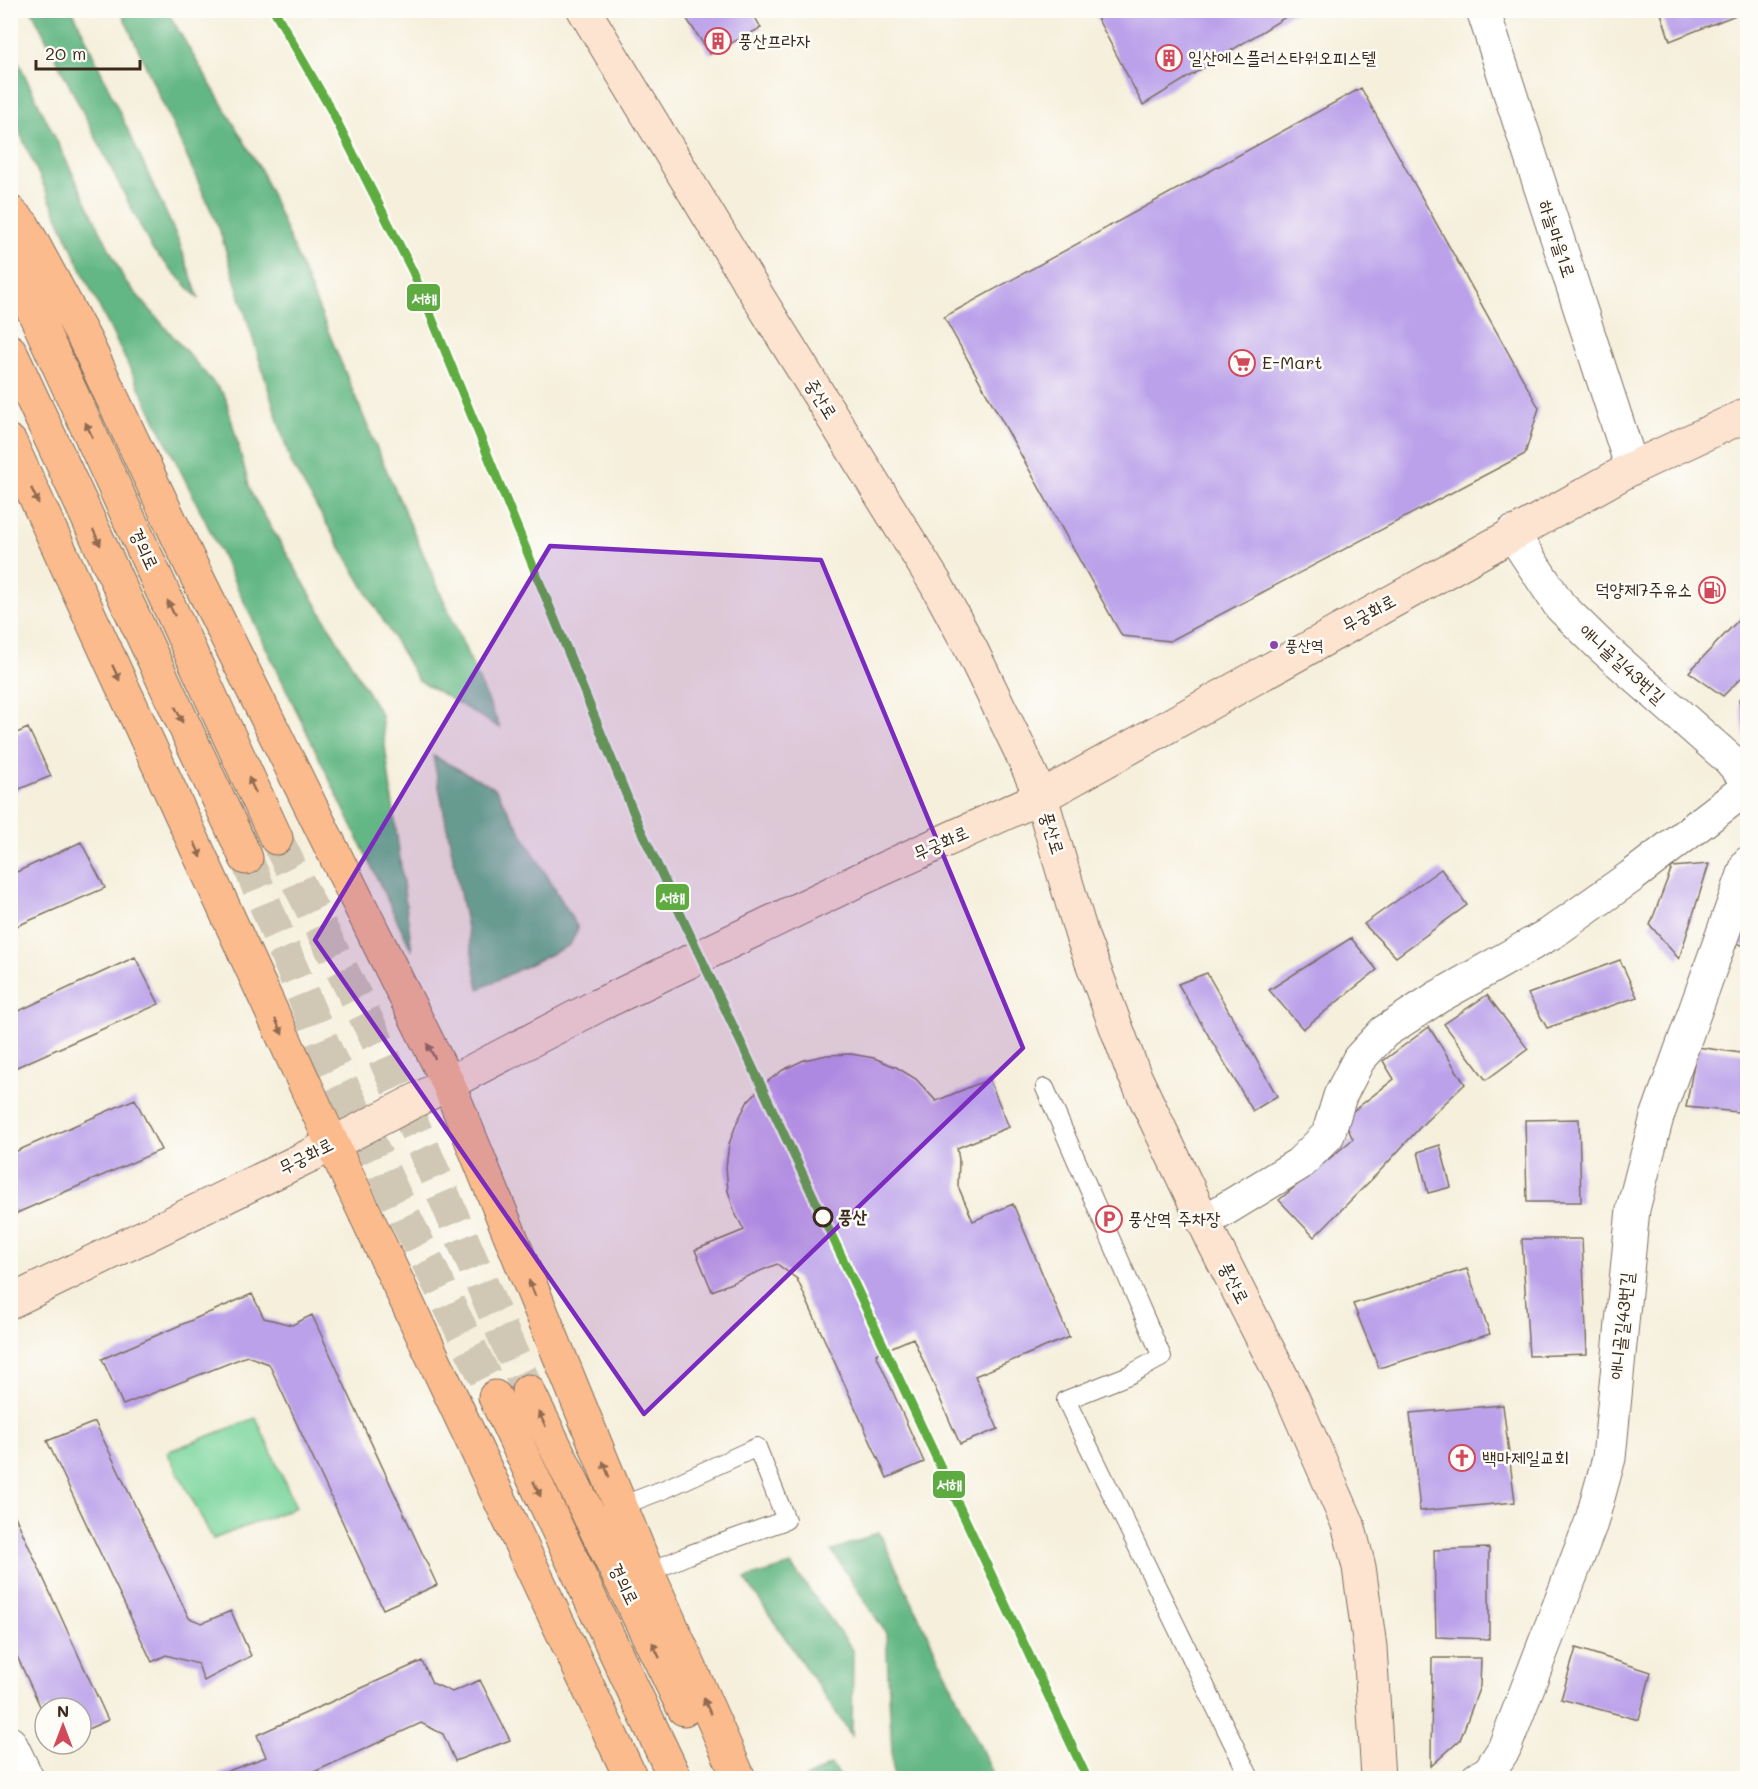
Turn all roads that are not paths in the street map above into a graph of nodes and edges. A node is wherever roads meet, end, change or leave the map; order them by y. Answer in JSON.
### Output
{"nodes":[{"id":1,"x":584,"y":10,"type":"edge"},
{"id":2,"x":1483,"y":10,"type":"edge"},
{"id":3,"x":10,"y":212,"type":"edge"},
{"id":4,"x":10,"y":260,"type":"edge"},
{"id":5,"x":10,"y":351,"type":"edge"},
{"id":6,"x":1748,"y":414,"type":"edge"},
{"id":7,"x":10,"y":442,"type":"edge"},
{"id":8,"x":1632,"y":468,"type":"junction"},
{"id":9,"x":1512,"y":533,"type":"junction"},
{"id":10,"x":1748,"y":782,"type":"edge"},
{"id":11,"x":1748,"y":787,"type":"edge"},
{"id":12,"x":1041,"y":797,"type":"junction"},
{"id":13,"x":276,"y":838,"type":"tunnel mouth"},
{"id":14,"x":246,"y":858,"type":"tunnel mouth"},
{"id":15,"x":1748,"y":862,"type":"edge"},
{"id":16,"x":448,"y":1083,"type":"junction"},
{"id":17,"x":1045,"y":1088,"type":"dead end"},
{"id":18,"x":332,"y":1143,"type":"junction"},
{"id":19,"x":1204,"y":1222,"type":"junction"},
{"id":20,"x":10,"y":1302,"type":"edge"},
{"id":21,"x":528,"y":1390,"type":"tunnel mouth"},
{"id":22,"x":495,"y":1397,"type":"tunnel mouth"},
{"id":23,"x":621,"y":1506,"type":"junction"},
{"id":24,"x":648,"y":1573,"type":"junction"},
{"id":25,"x":10,"y":1743,"type":"edge"},
{"id":26,"x":27,"y":1779,"type":"edge"},
{"id":27,"x":631,"y":1779,"type":"edge"},
{"id":28,"x":675,"y":1779,"type":"edge"},
{"id":29,"x":717,"y":1779,"type":"edge"},
{"id":30,"x":739,"y":1779,"type":"edge"},
{"id":31,"x":1250,"y":1779,"type":"edge"},
{"id":32,"x":1378,"y":1779,"type":"edge"},
{"id":33,"x":1478,"y":1779,"type":"edge"}],
"edges":[{"from":1,"to":12,"type":"main road","name":"중산로"},
{"from":2,"to":8,"type":"street","name":"하늘마을1로"},
{"from":16,"to":3,"type":"main road","one_way":true},
{"from":13,"to":4,"type":"main road","name":"경의로","one_way":true},
{"from":5,"to":14,"type":"main road","name":"경의로","one_way":true},
{"from":6,"to":8,"type":"main road","name":"무궁화로"},
{"from":7,"to":18,"type":"main road","one_way":true},
{"from":8,"to":9,"type":"main road","name":"무궁화로"},
{"from":9,"to":10,"type":"street","name":"애니골길43번길"},
{"from":9,"to":12,"type":"main road","name":"무궁화로"},
{"from":11,"to":19,"type":"street"},
{"from":12,"to":16,"type":"main road","name":"무궁화로"},
{"from":12,"to":19,"type":"main road","name":"풍산로"},
{"from":15,"to":33,"type":"street","name":"애니골길43번길"},
{"from":16,"to":18,"type":"main road","name":"무궁화로"},
{"from":23,"to":16,"type":"main road","one_way":true},
{"from":17,"to":31,"type":"lane"},
{"from":18,"to":20,"type":"main road","name":"무궁화로"},
{"from":18,"to":27,"type":"main road"},
{"from":19,"to":32,"type":"main road","name":"풍산로"},
{"from":29,"to":21,"type":"main road","name":"경의로","one_way":true},
{"from":22,"to":28,"type":"main road","one_way":true},
{"from":23,"to":24,"type":"main road"},
{"from":23,"to":24,"type":"lane"},
{"from":30,"to":24,"type":"main road","one_way":true},
{"from":25,"to":26,"type":"street"}]}
